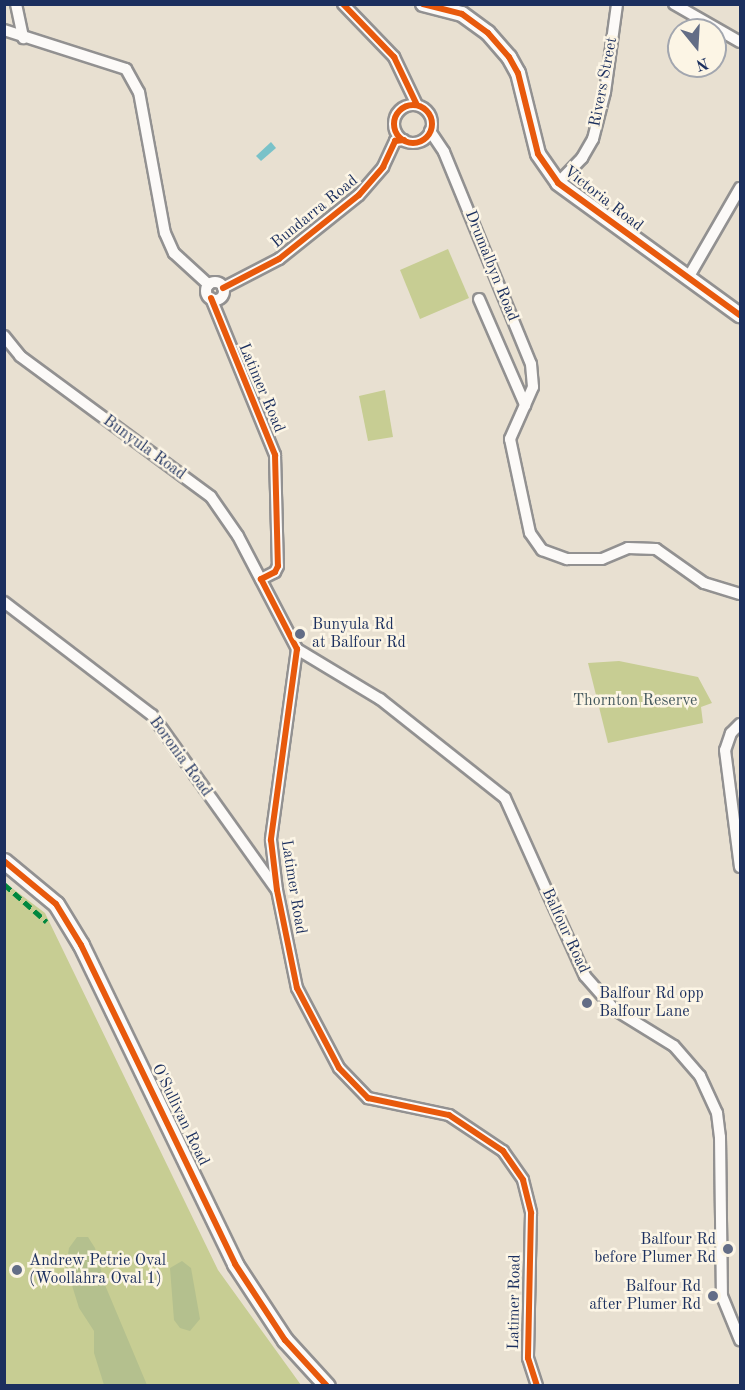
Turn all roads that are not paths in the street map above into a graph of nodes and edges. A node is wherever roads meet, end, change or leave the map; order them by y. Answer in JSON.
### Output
{"nodes":[{"id":1,"x":16,"y":4,"type":"edge"},
{"id":2,"x":343,"y":4,"type":"edge"},
{"id":3,"x":423,"y":4,"type":"edge"},
{"id":4,"x":617,"y":4,"type":"edge"},
{"id":5,"x":674,"y":4,"type":"edge"},
{"id":6,"x":4,"y":30,"type":"edge"},
{"id":7,"x":23,"y":38,"type":"junction"},
{"id":8,"x":741,"y":42,"type":"edge"},
{"id":9,"x":417,"y":105,"type":"junction"},
{"id":10,"x":430,"y":131,"type":"junction"},
{"id":11,"x":404,"y":140,"type":"junction"},
{"id":12,"x":558,"y":183,"type":"junction"},
{"id":13,"x":741,"y":189,"type":"edge"},
{"id":14,"x":688,"y":278,"type":"junction"},
{"id":15,"x":208,"y":285,"type":"junction"},
{"id":16,"x":223,"y":288,"type":"junction"},
{"id":17,"x":211,"y":298,"type":"junction"},
{"id":18,"x":479,"y":299,"type":"dead end"},
{"id":19,"x":741,"y":315,"type":"edge"},
{"id":20,"x":4,"y":336,"type":"edge"},
{"id":21,"x":525,"y":405,"type":"junction"},
{"id":22,"x":261,"y":579,"type":"junction"},
{"id":23,"x":741,"y":594,"type":"edge"},
{"id":24,"x":4,"y":602,"type":"edge"},
{"id":25,"x":297,"y":649,"type":"junction"},
{"id":26,"x":741,"y":724,"type":"edge"},
{"id":27,"x":4,"y":861,"type":"edge"},
{"id":28,"x":741,"y":867,"type":"edge"},
{"id":29,"x":277,"y":890,"type":"junction"},
{"id":30,"x":741,"y":1340,"type":"edge"},
{"id":31,"x":327,"y":1386,"type":"edge"},
{"id":32,"x":537,"y":1386,"type":"edge"}],
"edges":[{"from":1,"to":7,"type":"street"},
{"from":2,"to":9,"type":"street"},
{"from":3,"to":12,"type":"street","name":"Victoria Road"},
{"from":4,"to":12,"type":"street","name":"Rivers Street"},
{"from":5,"to":8,"type":"street"},
{"from":6,"to":7,"type":"street"},
{"from":7,"to":15,"type":"street"},
{"from":9,"to":10,"type":"street"},
{"from":9,"to":11,"type":"street"},
{"from":10,"to":11,"type":"street"},
{"from":10,"to":21,"type":"street","name":"Drumalbyn Road"},
{"from":11,"to":16,"type":"street","name":"Bundarra Road"},
{"from":12,"to":14,"type":"street","name":"Victoria Road"},
{"from":13,"to":14,"type":"street"},
{"from":14,"to":19,"type":"street","name":"Victoria Road"},
{"from":15,"to":16,"type":"street"},
{"from":15,"to":17,"type":"street"},
{"from":16,"to":17,"type":"street"},
{"from":17,"to":22,"type":"street","name":"Latimer Road"},
{"from":18,"to":21,"type":"street","name":"Drumalbyn Road"},
{"from":20,"to":22,"type":"street","name":"Bunyula Road"},
{"from":21,"to":23,"type":"street","name":"Drumalbyn Road"},
{"from":22,"to":25,"type":"street"},
{"from":24,"to":29,"type":"street","name":"Boronia Road"},
{"from":25,"to":29,"type":"street","name":"Latimer Road"},
{"from":25,"to":30,"type":"street","name":"Balfour Road"},
{"from":26,"to":28,"type":"street"},
{"from":27,"to":31,"type":"main road","name":"O'Sullivan Road"},
{"from":29,"to":32,"type":"street","name":"Latimer Road"}]}
